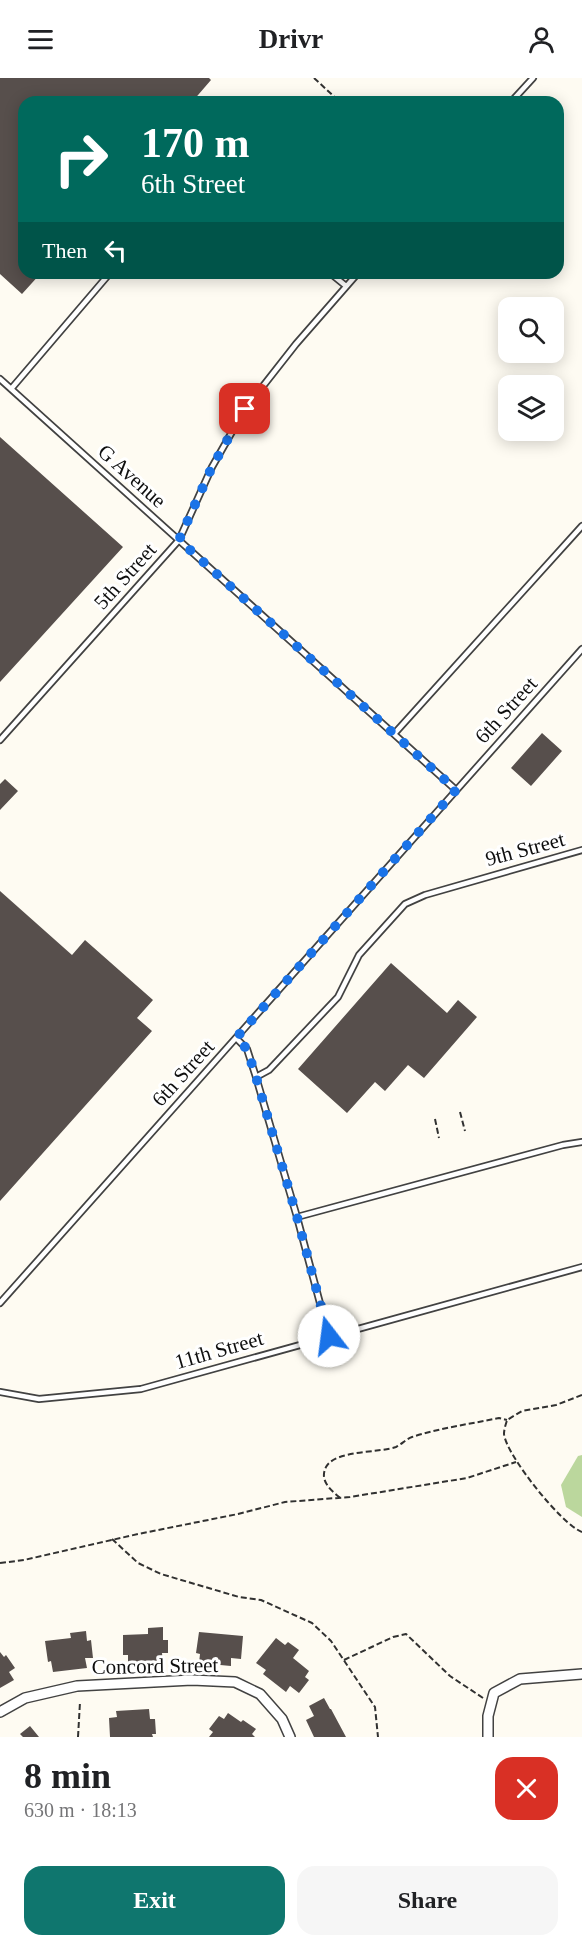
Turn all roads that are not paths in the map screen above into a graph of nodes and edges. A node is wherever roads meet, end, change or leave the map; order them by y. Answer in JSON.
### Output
{"nodes":[{"id":1,"x":533,"y":78,"type":"edge"},
{"id":2,"x":516,"y":96,"type":"edge"},
{"id":3,"x":105,"y":279,"type":"edge"},
{"id":4,"x":337,"y":279,"type":"edge"},
{"id":5,"x":352,"y":279,"type":"edge"},
{"id":6,"x":346,"y":286,"type":"junction"},
{"id":7,"x":0,"y":379,"type":"edge"},
{"id":8,"x":11,"y":389,"type":"junction"},
{"id":9,"x":582,"y":526,"type":"edge"},
{"id":10,"x":179,"y":540,"type":"junction"},
{"id":11,"x":582,"y":649,"type":"edge"},
{"id":12,"x":394,"y":734,"type":"junction"},
{"id":13,"x":0,"y":740,"type":"edge"},
{"id":14,"x":456,"y":790,"type":"junction"},
{"id":15,"x":582,"y":850,"type":"edge"},
{"id":16,"x":236,"y":1038,"type":"junction"},
{"id":17,"x":256,"y":1077,"type":"junction"},
{"id":18,"x":582,"y":1142,"type":"edge"},
{"id":19,"x":297,"y":1217,"type":"junction"},
{"id":20,"x":582,"y":1267,"type":"edge"},
{"id":21,"x":0,"y":1303,"type":"edge"},
{"id":22,"x":329,"y":1336,"type":"junction"},
{"id":23,"x":0,"y":1392,"type":"edge"},
{"id":24,"x":582,"y":1674,"type":"edge"},
{"id":25,"x":0,"y":1712,"type":"edge"},
{"id":26,"x":290,"y":1737,"type":"edge"},
{"id":27,"x":488,"y":1737,"type":"edge"}],
"edges":[{"from":1,"to":2,"type":"lane"},
{"from":3,"to":8,"type":"lane"},
{"from":4,"to":6,"type":"lane"},
{"from":5,"to":6,"type":"lane","name":"5th Street"},
{"from":6,"to":10,"type":"lane","name":"5th Street"},
{"from":7,"to":8,"type":"lane","name":"G Avenue"},
{"from":8,"to":10,"type":"lane","name":"G Avenue"},
{"from":9,"to":12,"type":"lane"},
{"from":10,"to":12,"type":"lane","name":"G Avenue"},
{"from":10,"to":13,"type":"lane","name":"5th Street"},
{"from":11,"to":14,"type":"lane","name":"6th Street"},
{"from":12,"to":14,"type":"lane","name":"G Avenue"},
{"from":14,"to":16,"type":"lane","name":"6th Street"},
{"from":15,"to":17,"type":"lane","name":"9th Street"},
{"from":16,"to":17,"type":"lane"},
{"from":16,"to":21,"type":"lane","name":"6th Street"},
{"from":17,"to":19,"type":"lane"},
{"from":18,"to":19,"type":"lane"},
{"from":19,"to":22,"type":"lane"},
{"from":20,"to":22,"type":"lane","name":"11th Street"},
{"from":22,"to":23,"type":"lane","name":"11th Street"},
{"from":24,"to":27,"type":"street"},
{"from":25,"to":26,"type":"street","name":"Concord Street"}]}
